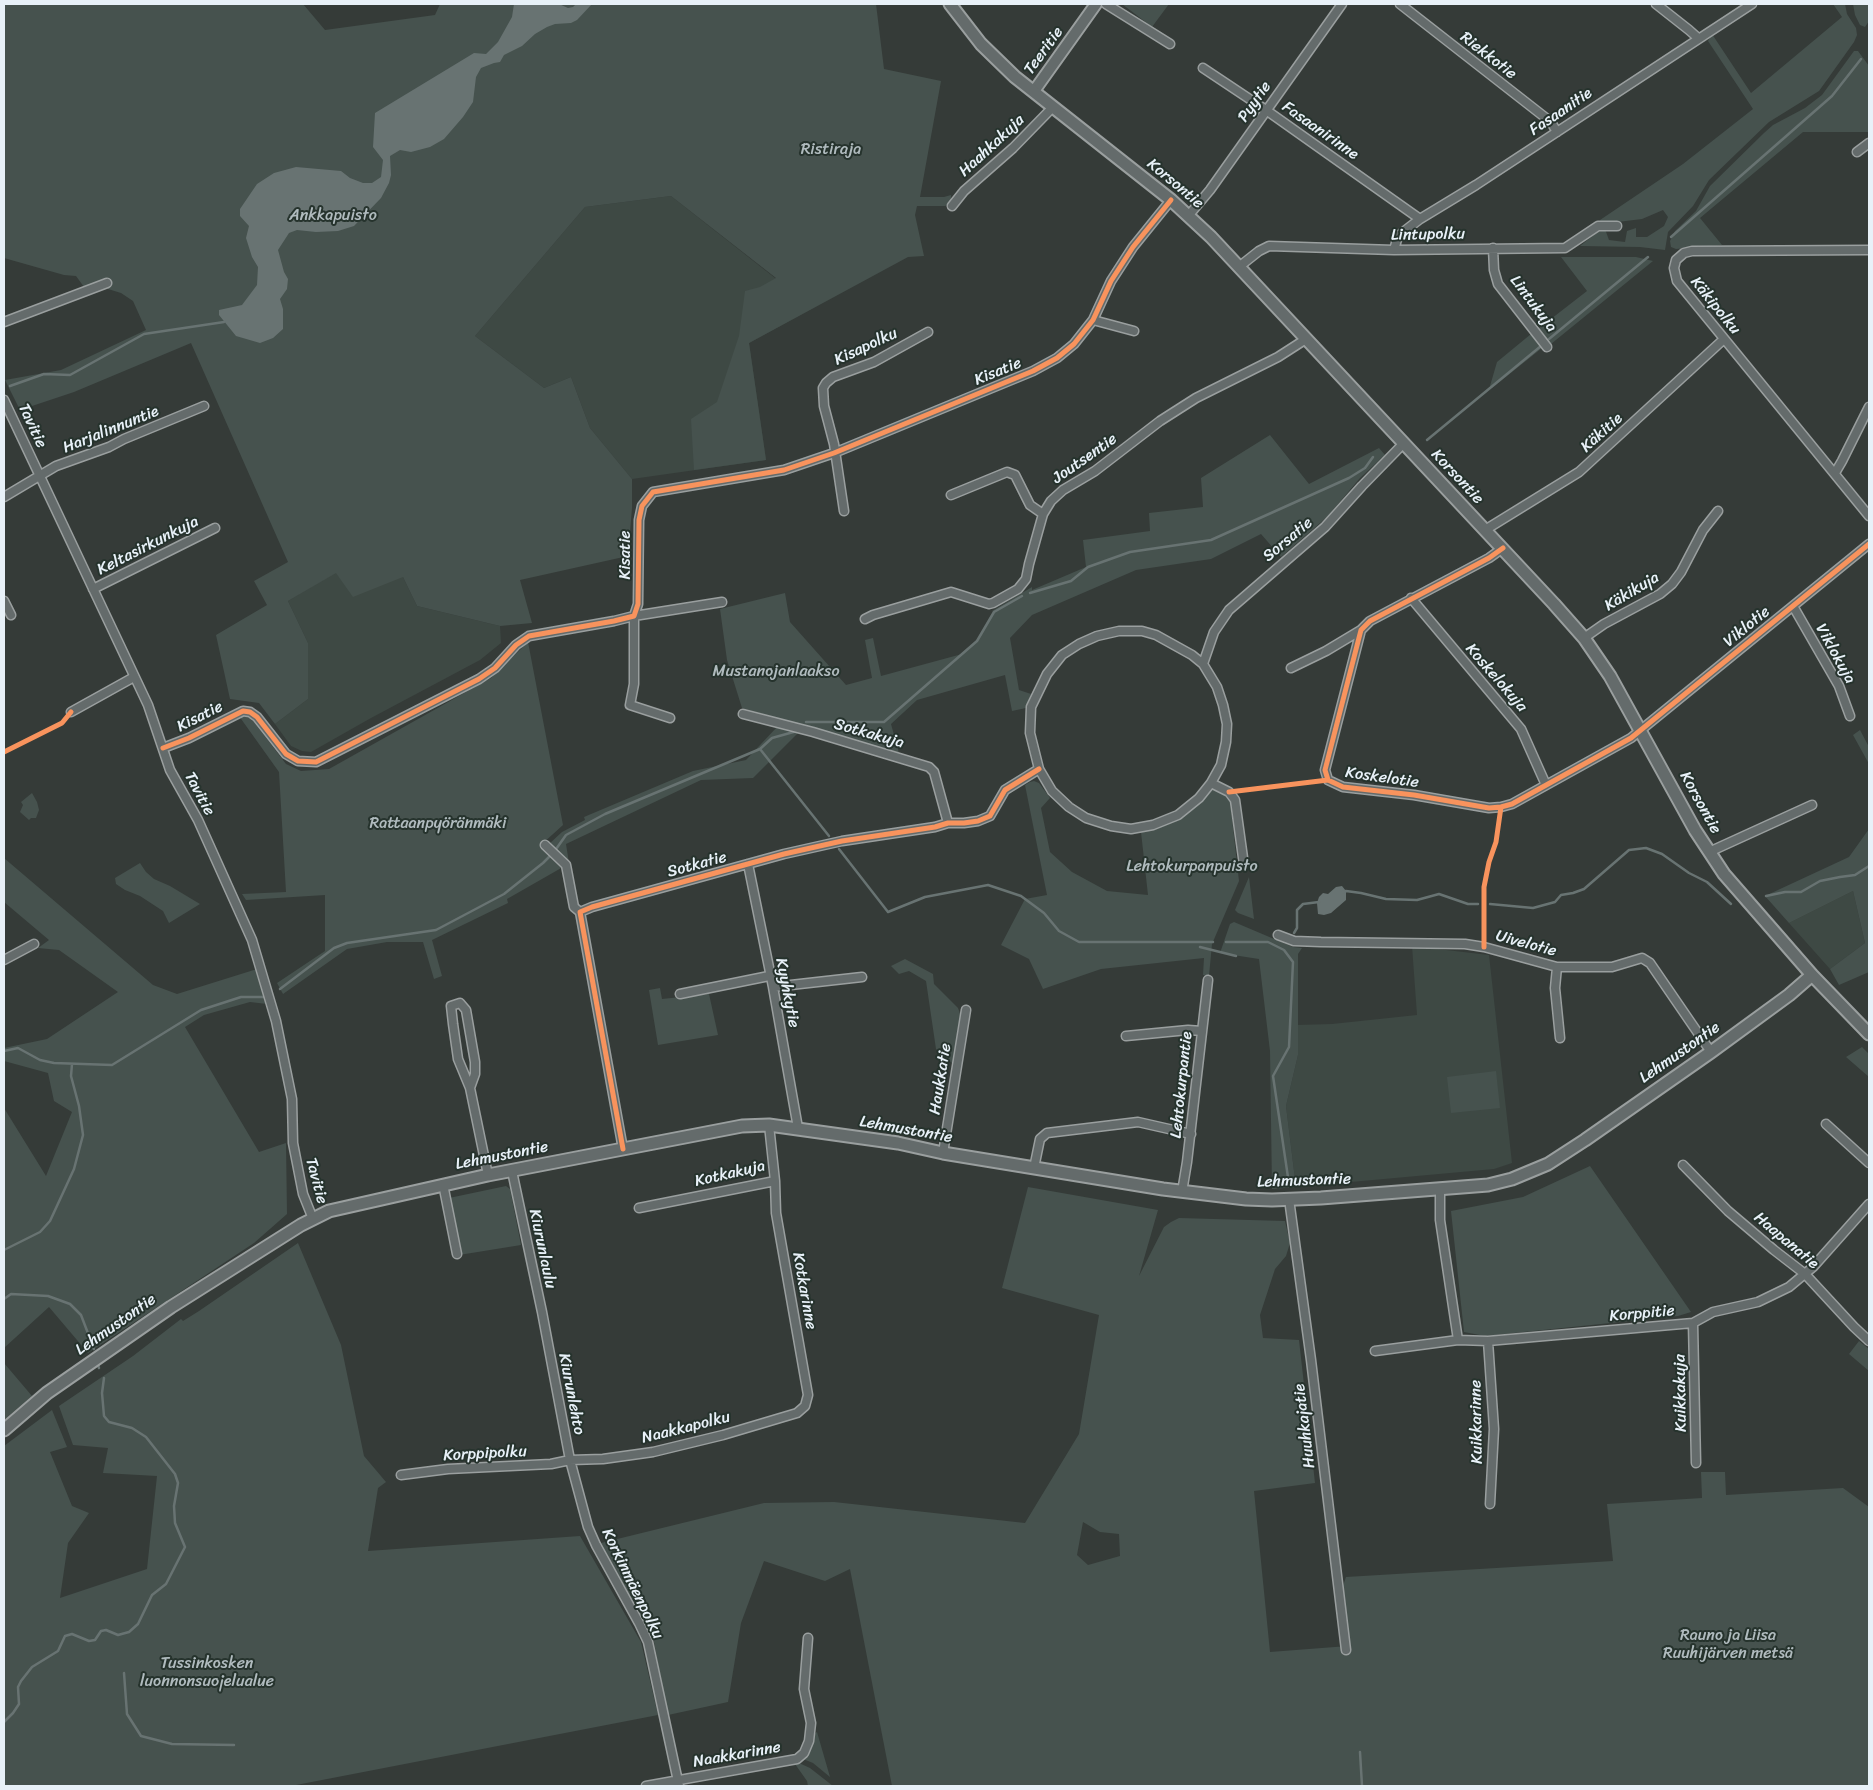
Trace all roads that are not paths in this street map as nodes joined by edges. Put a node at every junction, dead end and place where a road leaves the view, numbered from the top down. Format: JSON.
{"nodes":[{"id":1,"x":950,"y":4,"type":"edge"},
{"id":2,"x":1096,"y":4,"type":"edge"},
{"id":3,"x":1106,"y":4,"type":"edge"},
{"id":4,"x":1342,"y":4,"type":"edge"},
{"id":5,"x":1400,"y":4,"type":"edge"},
{"id":6,"x":1656,"y":4,"type":"edge"},
{"id":7,"x":1752,"y":4,"type":"edge"},
{"id":8,"x":1698,"y":38,"type":"junction"},
{"id":9,"x":1170,"y":44,"type":"dead end"},
{"id":10,"x":1203,"y":68,"type":"dead end"},
{"id":11,"x":1034,"y":91,"type":"junction"},
{"id":12,"x":1053,"y":107,"type":"junction"},
{"id":13,"x":1266,"y":110,"type":"junction"},
{"id":14,"x":1557,"y":132,"type":"junction"},
{"id":15,"x":1869,"y":143,"type":"edge"},
{"id":16,"x":1857,"y":152,"type":"dead end"},
{"id":17,"x":1171,"y":200,"type":"junction"},
{"id":18,"x":952,"y":206,"type":"dead end"},
{"id":19,"x":1189,"y":215,"type":"junction"},
{"id":20,"x":1420,"y":219,"type":"junction"},
{"id":21,"x":1617,"y":226,"type":"dead end"},
{"id":22,"x":1493,"y":248,"type":"junction"},
{"id":23,"x":1394,"y":250,"type":"junction"},
{"id":24,"x":1869,"y":250,"type":"edge"},
{"id":25,"x":1240,"y":266,"type":"junction"},
{"id":26,"x":107,"y":283,"type":"dead end"},
{"id":27,"x":1093,"y":320,"type":"junction"},
{"id":28,"x":4,"y":322,"type":"edge"},
{"id":29,"x":1134,"y":331,"type":"dead end"},
{"id":30,"x":928,"y":332,"type":"dead end"},
{"id":31,"x":1306,"y":339,"type":"junction"},
{"id":32,"x":1724,"y":340,"type":"junction"},
{"id":33,"x":1547,"y":347,"type":"dead end"},
{"id":34,"x":4,"y":400,"type":"edge"},
{"id":35,"x":204,"y":406,"type":"dead end"},
{"id":36,"x":1869,"y":407,"type":"edge"},
{"id":37,"x":1403,"y":444,"type":"junction"},
{"id":38,"x":834,"y":453,"type":"junction"},
{"id":39,"x":1834,"y":473,"type":"junction"},
{"id":40,"x":40,"y":476,"type":"junction"},
{"id":41,"x":951,"y":495,"type":"dead end"},
{"id":42,"x":4,"y":497,"type":"edge"},
{"id":43,"x":844,"y":511,"type":"dead end"},
{"id":44,"x":1718,"y":511,"type":"dead end"},
{"id":45,"x":1043,"y":514,"type":"junction"},
{"id":46,"x":1869,"y":516,"type":"edge"},
{"id":47,"x":215,"y":528,"type":"dead end"},
{"id":48,"x":1485,"y":530,"type":"junction"},
{"id":49,"x":1869,"y":544,"type":"edge"},
{"id":50,"x":1502,"y":548,"type":"junction"},
{"id":51,"x":93,"y":589,"type":"junction"},
{"id":52,"x":1411,"y":598,"type":"junction"},
{"id":53,"x":4,"y":602,"type":"edge"},
{"id":54,"x":722,"y":602,"type":"dead end"},
{"id":55,"x":1793,"y":606,"type":"junction"},
{"id":56,"x":11,"y":615,"type":"dead end"},
{"id":57,"x":634,"y":616,"type":"junction"},
{"id":58,"x":864,"y":619,"type":"dead end"},
{"id":59,"x":1361,"y":630,"type":"junction"},
{"id":60,"x":1584,"y":638,"type":"junction"},
{"id":61,"x":1203,"y":664,"type":"junction"},
{"id":62,"x":1290,"y":668,"type":"dead end"},
{"id":63,"x":134,"y":677,"type":"junction"},
{"id":64,"x":71,"y":712,"type":"dead end"},
{"id":65,"x":743,"y":714,"type":"dead end"},
{"id":66,"x":1850,"y":716,"type":"dead end"},
{"id":67,"x":670,"y":718,"type":"dead end"},
{"id":68,"x":1641,"y":730,"type":"junction"},
{"id":69,"x":163,"y":748,"type":"junction"},
{"id":70,"x":1039,"y":769,"type":"junction"},
{"id":71,"x":1212,"y":783,"type":"junction"},
{"id":72,"x":1546,"y":785,"type":"junction"},
{"id":73,"x":1812,"y":805,"type":"dead end"},
{"id":74,"x":948,"y":823,"type":"junction"},
{"id":75,"x":545,"y":845,"type":"dead end"},
{"id":76,"x":1709,"y":852,"type":"junction"},
{"id":77,"x":748,"y":864,"type":"junction"},
{"id":78,"x":1244,"y":865,"type":"dead end"},
{"id":79,"x":580,"y":912,"type":"junction"},
{"id":80,"x":1278,"y":935,"type":"dead end"},
{"id":81,"x":34,"y":944,"type":"dead end"},
{"id":82,"x":4,"y":960,"type":"edge"},
{"id":83,"x":1557,"y":967,"type":"junction"},
{"id":84,"x":1812,"y":975,"type":"junction"},
{"id":85,"x":769,"y":976,"type":"junction"},
{"id":86,"x":862,"y":977,"type":"dead end"},
{"id":87,"x":1208,"y":980,"type":"dead end"},
{"id":88,"x":772,"y":987,"type":"junction"},
{"id":89,"x":680,"y":994,"type":"dead end"},
{"id":90,"x":966,"y":1010,"type":"dead end"},
{"id":91,"x":1202,"y":1031,"type":"junction"},
{"id":92,"x":1869,"y":1034,"type":"edge"},
{"id":93,"x":1126,"y":1036,"type":"dead end"},
{"id":94,"x":1560,"y":1038,"type":"dead end"},
{"id":95,"x":1711,"y":1052,"type":"junction"},
{"id":96,"x":470,"y":1088,"type":"junction"},
{"id":97,"x":1826,"y":1124,"type":"dead end"},
{"id":98,"x":769,"y":1126,"type":"junction"},
{"id":99,"x":798,"y":1128,"type":"junction"},
{"id":100,"x":1191,"y":1134,"type":"junction"},
{"id":101,"x":624,"y":1149,"type":"junction"},
{"id":102,"x":944,"y":1153,"type":"junction"},
{"id":103,"x":1869,"y":1164,"type":"edge"},
{"id":104,"x":1683,"y":1165,"type":"dead end"},
{"id":105,"x":1034,"y":1168,"type":"junction"},
{"id":106,"x":512,"y":1171,"type":"junction"},
{"id":107,"x":488,"y":1175,"type":"junction"},
{"id":108,"x":774,"y":1181,"type":"junction"},
{"id":109,"x":443,"y":1184,"type":"junction"},
{"id":110,"x":1440,"y":1189,"type":"junction"},
{"id":111,"x":1182,"y":1192,"type":"junction"},
{"id":112,"x":1289,"y":1199,"type":"junction"},
{"id":113,"x":1869,"y":1204,"type":"edge"},
{"id":114,"x":639,"y":1208,"type":"dead end"},
{"id":115,"x":313,"y":1218,"type":"junction"},
{"id":116,"x":457,"y":1254,"type":"dead end"},
{"id":117,"x":1805,"y":1274,"type":"junction"},
{"id":118,"x":1693,"y":1323,"type":"junction"},
{"id":119,"x":546,"y":1332,"type":"joint"},
{"id":120,"x":1458,"y":1340,"type":"junction"},
{"id":121,"x":1488,"y":1340,"type":"junction"},
{"id":122,"x":1869,"y":1341,"type":"edge"},
{"id":123,"x":1375,"y":1351,"type":"dead end"},
{"id":124,"x":805,"y":1406,"type":"joint"},
{"id":125,"x":4,"y":1430,"type":"edge"},
{"id":126,"x":570,"y":1460,"type":"junction"},
{"id":127,"x":1696,"y":1463,"type":"dead end"},
{"id":128,"x":401,"y":1475,"type":"dead end"},
{"id":129,"x":1490,"y":1504,"type":"dead end"},
{"id":130,"x":808,"y":1638,"type":"dead end"},
{"id":131,"x":1346,"y":1650,"type":"dead end"},
{"id":132,"x":678,"y":1783,"type":"edge"},
{"id":133,"x":646,"y":1786,"type":"edge"}],
"edges":[{"from":1,"to":11,"type":"main road","name":"Korsontie"},
{"from":2,"to":11,"type":"street","name":"Teeritie"},
{"from":3,"to":9,"type":"street"},
{"from":4,"to":13,"type":"street","name":"Pyytie"},
{"from":5,"to":14,"type":"street","name":"Riekkotie"},
{"from":6,"to":8,"type":"street"},
{"from":7,"to":8,"type":"street","name":"Fasaanitie"},
{"from":8,"to":14,"type":"street","name":"Fasaanitie"},
{"from":10,"to":13,"type":"street","name":"Fasaanirinne"},
{"from":11,"to":12,"type":"main road","name":"Korsontie"},
{"from":12,"to":17,"type":"main road","name":"Korsontie"},
{"from":12,"to":18,"type":"street","name":"Haahkakuja"},
{"from":13,"to":19,"type":"street","name":"Pyytie"},
{"from":13,"to":20,"type":"street","name":"Fasaanirinne"},
{"from":14,"to":20,"type":"street","name":"Fasaanitie"},
{"from":15,"to":16,"type":"street"},
{"from":17,"to":19,"type":"main road","name":"Korsontie"},
{"from":17,"to":27,"type":"street","name":"Kisatie"},
{"from":19,"to":25,"type":"main road","name":"Korsontie"},
{"from":20,"to":23,"type":"street","name":"Fasaanitie"},
{"from":21,"to":22,"type":"street","name":"Lintupolku"},
{"from":22,"to":23,"type":"street","name":"Lintupolku"},
{"from":22,"to":33,"type":"street","name":"Lintukuja"},
{"from":23,"to":25,"type":"street","name":"Lintupolku"},
{"from":24,"to":32,"type":"street","name":"Käkipolku"},
{"from":25,"to":31,"type":"main road","name":"Korsontie"},
{"from":26,"to":28,"type":"street"},
{"from":27,"to":29,"type":"street"},
{"from":27,"to":38,"type":"street","name":"Kisatie"},
{"from":30,"to":38,"type":"street","name":"Kisapolku"},
{"from":31,"to":37,"type":"main road","name":"Korsontie"},
{"from":31,"to":45,"type":"street","name":"Joutsentie"},
{"from":32,"to":39,"type":"street","name":"Käkipolku"},
{"from":32,"to":48,"type":"street","name":"Käkitie"},
{"from":34,"to":40,"type":"street","name":"Tavitie"},
{"from":35,"to":40,"type":"street","name":"Harjalinnuntie"},
{"from":36,"to":39,"type":"street"},
{"from":37,"to":48,"type":"main road","name":"Korsontie"},
{"from":37,"to":61,"type":"street","name":"Sorsatie"},
{"from":38,"to":43,"type":"street"},
{"from":38,"to":57,"type":"street","name":"Kisatie"},
{"from":39,"to":46,"type":"street","name":"Käkipolku"},
{"from":40,"to":42,"type":"street","name":"Harjalinnuntie"},
{"from":40,"to":51,"type":"street","name":"Tavitie"},
{"from":41,"to":45,"type":"street"},
{"from":44,"to":60,"type":"street","name":"Käkikuja"},
{"from":45,"to":58,"type":"street","name":"Joutsentie"},
{"from":47,"to":51,"type":"street","name":"Keltasirkunkuja"},
{"from":48,"to":50,"type":"main road","name":"Korsontie"},
{"from":49,"to":55,"type":"street","name":"Viklotie"},
{"from":50,"to":52,"type":"street"},
{"from":50,"to":60,"type":"main road","name":"Korsontie"},
{"from":51,"to":63,"type":"street","name":"Tavitie"},
{"from":52,"to":59,"type":"street"},
{"from":52,"to":72,"type":"street","name":"Koskelokuja"},
{"from":53,"to":56,"type":"street"},
{"from":54,"to":57,"type":"street"},
{"from":55,"to":66,"type":"street","name":"Viklokuja"},
{"from":55,"to":68,"type":"street","name":"Viklotie"},
{"from":57,"to":67,"type":"street"},
{"from":57,"to":69,"type":"street","name":"Kisatie"},
{"from":59,"to":62,"type":"street"},
{"from":59,"to":72,"type":"street","name":"Koskelotie"},
{"from":60,"to":68,"type":"main road","name":"Korsontie"},
{"from":61,"to":70,"type":"street"},
{"from":61,"to":71,"type":"street"},
{"from":63,"to":64,"type":"street"},
{"from":63,"to":69,"type":"street","name":"Tavitie"},
{"from":65,"to":74,"type":"street","name":"Sotkakuja"},
{"from":68,"to":72,"type":"street","name":"Koskelotie"},
{"from":68,"to":76,"type":"main road","name":"Korsontie"},
{"from":69,"to":115,"type":"street","name":"Tavitie"},
{"from":70,"to":71,"type":"street"},
{"from":70,"to":74,"type":"street","name":"Sotkatie"},
{"from":71,"to":78,"type":"street"},
{"from":73,"to":76,"type":"street"},
{"from":74,"to":77,"type":"street","name":"Sotkatie"},
{"from":75,"to":79,"type":"street"},
{"from":76,"to":84,"type":"main road","name":"Korsontie"},
{"from":77,"to":79,"type":"street","name":"Sotkatie"},
{"from":77,"to":85,"type":"street","name":"Kyyhkytie"},
{"from":79,"to":101,"type":"street"},
{"from":80,"to":83,"type":"street","name":"Uivelotie"},
{"from":81,"to":82,"type":"street"},
{"from":83,"to":94,"type":"street"},
{"from":83,"to":95,"type":"street","name":"Uivelotie"},
{"from":84,"to":92,"type":"main road","name":"Korsontie"},
{"from":84,"to":95,"type":"main road","name":"Lehmustontie"},
{"from":85,"to":88,"type":"street","name":"Kyyhkytie"},
{"from":85,"to":89,"type":"street"},
{"from":86,"to":88,"type":"street"},
{"from":87,"to":91,"type":"street","name":"Lehtokurpantie"},
{"from":88,"to":99,"type":"street","name":"Kyyhkytie"},
{"from":90,"to":102,"type":"street","name":"Haukkatie"},
{"from":91,"to":93,"type":"street"},
{"from":91,"to":100,"type":"street","name":"Lehtokurpantie"},
{"from":95,"to":110,"type":"main road","name":"Lehmustontie"},
{"from":96,"to":96,"type":"street"},
{"from":96,"to":107,"type":"street"},
{"from":97,"to":103,"type":"street"},
{"from":98,"to":99,"type":"main road","name":"Lehmustontie"},
{"from":98,"to":101,"type":"main road","name":"Lehmustontie"},
{"from":98,"to":108,"type":"street","name":"Kotkakuja"},
{"from":99,"to":102,"type":"main road","name":"Lehmustontie"},
{"from":100,"to":105,"type":"street"},
{"from":100,"to":111,"type":"street","name":"Lehtokurpantie"},
{"from":101,"to":106,"type":"main road","name":"Lehmustontie"},
{"from":102,"to":105,"type":"main road","name":"Lehmustontie"},
{"from":104,"to":117,"type":"street","name":"Haapanatie"},
{"from":105,"to":111,"type":"main road","name":"Lehmustontie"},
{"from":106,"to":107,"type":"main road","name":"Lehmustontie"},
{"from":106,"to":119,"type":"street","name":"Kiurunlaulu"},
{"from":107,"to":109,"type":"main road","name":"Lehmustontie"},
{"from":108,"to":114,"type":"street","name":"Kotkakuja"},
{"from":108,"to":124,"type":"street","name":"Kotkarinne"},
{"from":109,"to":115,"type":"main road","name":"Lehmustontie"},
{"from":109,"to":116,"type":"street"},
{"from":110,"to":112,"type":"main road","name":"Lehmustontie"},
{"from":110,"to":120,"type":"street"},
{"from":111,"to":112,"type":"main road","name":"Lehmustontie"},
{"from":112,"to":131,"type":"street","name":"Huuhkajatie"},
{"from":113,"to":117,"type":"street","name":"Korppitie"},
{"from":115,"to":125,"type":"main road","name":"Lehmustontie"},
{"from":117,"to":118,"type":"street","name":"Korppitie"},
{"from":117,"to":122,"type":"street","name":"Haapanatie"},
{"from":118,"to":121,"type":"street","name":"Korppitie"},
{"from":118,"to":127,"type":"street","name":"Kuikkakuja"},
{"from":119,"to":126,"type":"street","name":"Kiurunlehto"},
{"from":120,"to":121,"type":"street","name":"Korppitie"},
{"from":120,"to":123,"type":"street","name":"Korppitie"},
{"from":121,"to":129,"type":"street","name":"Kuikkarinne"},
{"from":124,"to":126,"type":"street","name":"Naakkapolku"},
{"from":126,"to":128,"type":"street","name":"Korppipolku"},
{"from":126,"to":132,"type":"street","name":"Korkinmäenpolku"},
{"from":130,"to":132,"type":"street","name":"Naakkarinne"},
{"from":132,"to":133,"type":"street"}]}
